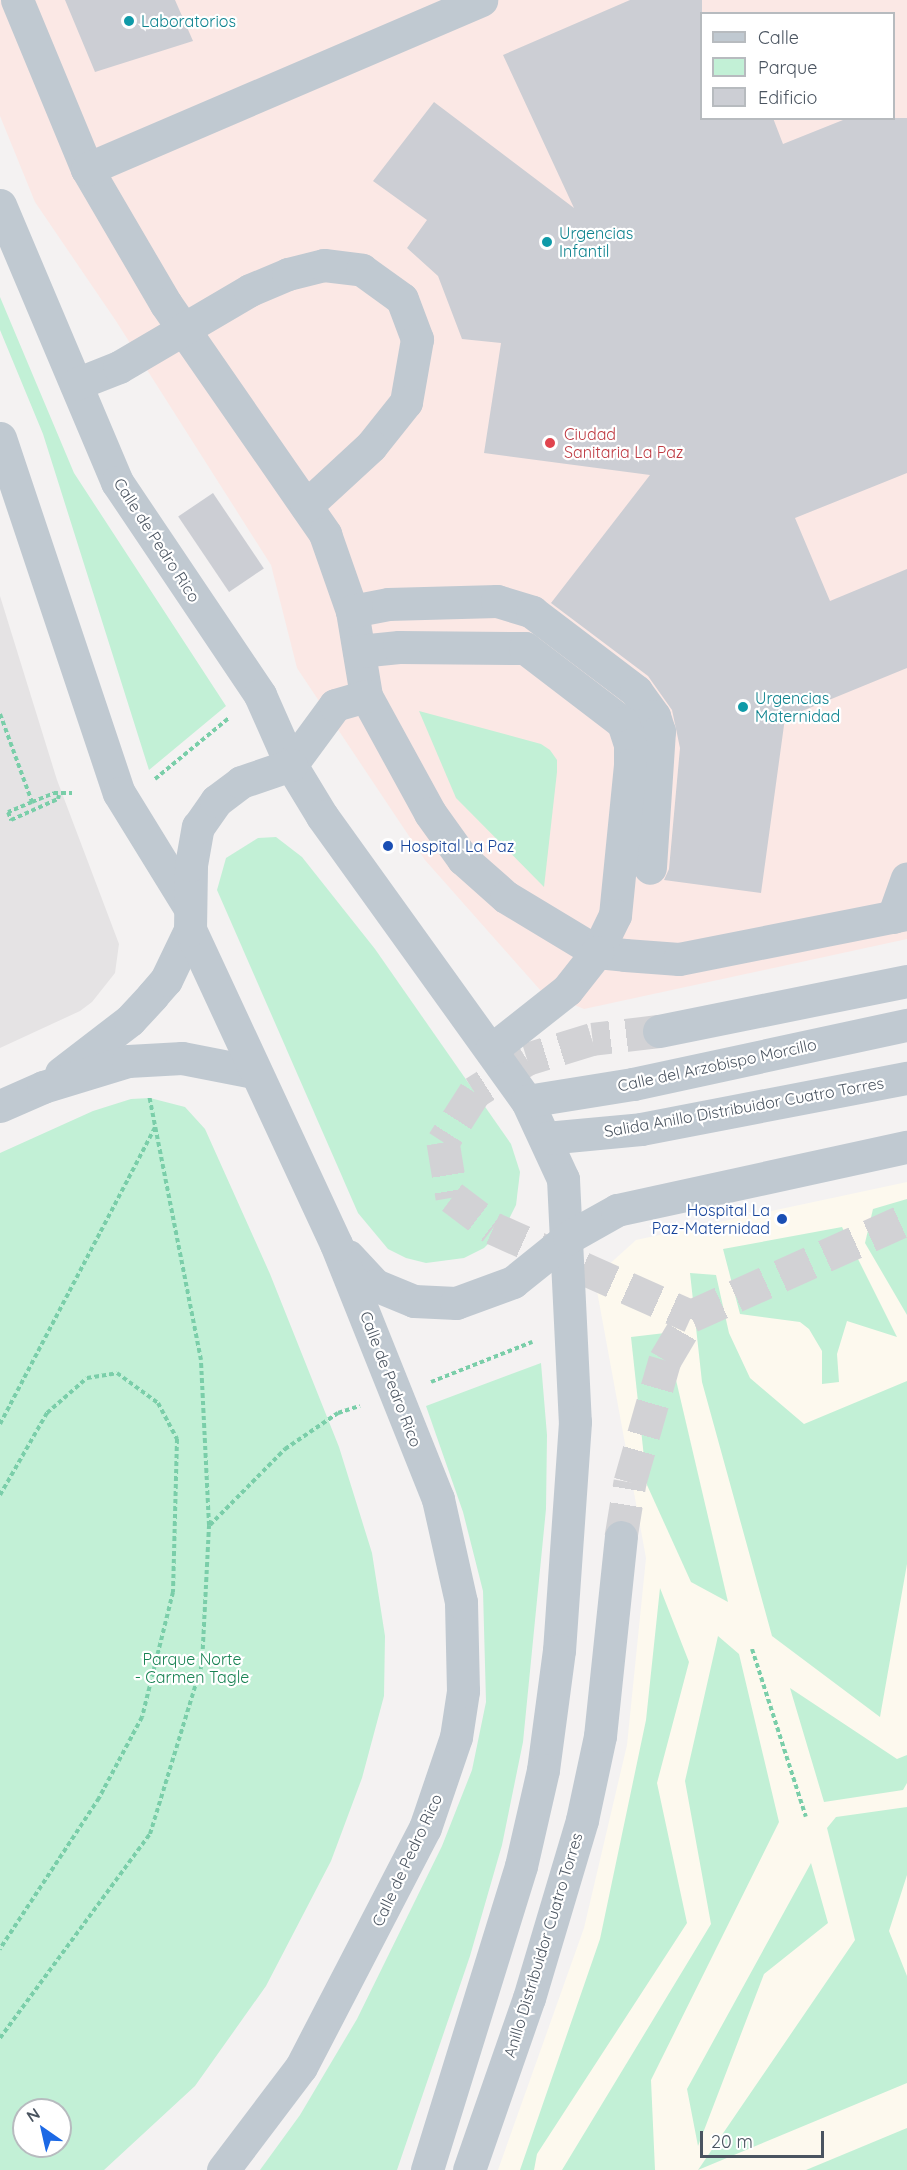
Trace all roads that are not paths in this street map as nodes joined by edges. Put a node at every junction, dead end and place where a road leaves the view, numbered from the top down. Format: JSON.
{"nodes":[{"id":1,"x":17,"y":0,"type":"edge"},
{"id":2,"x":481,"y":0,"type":"edge"},
{"id":3,"x":87,"y":169,"type":"junction"},
{"id":4,"x":0,"y":205,"type":"edge"},
{"id":5,"x":185,"y":330,"type":"junction"},
{"id":6,"x":76,"y":384,"type":"junction"},
{"id":7,"x":0,"y":438,"type":"edge"},
{"id":8,"x":306,"y":506,"type":"junction"},
{"id":9,"x":352,"y":611,"type":"junction"},
{"id":10,"x":359,"y":651,"type":"junction"},
{"id":11,"x":366,"y":696,"type":"junction"},
{"id":12,"x":291,"y":765,"type":"junction"},
{"id":13,"x":650,"y":868,"type":"dead end"},
{"id":14,"x":907,"y":878,"type":"edge"},
{"id":15,"x":900,"y":915,"type":"edge"},
{"id":16,"x":189,"y":917,"type":"junction"},
{"id":17,"x":597,"y":952,"type":"junction"},
{"id":18,"x":907,"y":981,"type":"edge"},
{"id":19,"x":907,"y":1025,"type":"edge"},
{"id":20,"x":659,"y":1030,"type":"tunnel mouth"},
{"id":21,"x":491,"y":1050,"type":"junction"},
{"id":22,"x":254,"y":1072,"type":"junction"},
{"id":23,"x":907,"y":1078,"type":"edge"},
{"id":24,"x":43,"y":1087,"type":"junction"},
{"id":25,"x":527,"y":1101,"type":"junction"},
{"id":26,"x":0,"y":1106,"type":"edge"},
{"id":27,"x":546,"y":1138,"type":"junction"},
{"id":28,"x":907,"y":1147,"type":"edge"},
{"id":29,"x":569,"y":1237,"type":"junction"},
{"id":30,"x":336,"y":1244,"type":"junction"},
{"id":31,"x":621,"y":1538,"type":"tunnel mouth"},
{"id":32,"x":223,"y":2170,"type":"edge"},
{"id":33,"x":427,"y":2170,"type":"edge"},
{"id":34,"x":469,"y":2170,"type":"edge"}],
"edges":[{"from":1,"to":3,"type":"street"},
{"from":2,"to":3,"type":"street"},
{"from":3,"to":5,"type":"street"},
{"from":4,"to":6,"type":"street","name":"Calle de Pedro Rico"},
{"from":5,"to":6,"type":"street"},
{"from":5,"to":8,"type":"street"},
{"from":5,"to":8,"type":"street"},
{"from":6,"to":12,"type":"street","name":"Calle de Pedro Rico"},
{"from":7,"to":16,"type":"street","name":"Calle de Pedro Rico"},
{"from":8,"to":9,"type":"street"},
{"from":9,"to":10,"type":"street"},
{"from":9,"to":13,"type":"street"},
{"from":10,"to":11,"type":"street"},
{"from":10,"to":17,"type":"street"},
{"from":11,"to":12,"type":"street"},
{"from":11,"to":17,"type":"street"},
{"from":12,"to":16,"type":"street"},
{"from":12,"to":21,"type":"street","name":"Calle de Pedro Rico"},
{"from":14,"to":15,"type":"street"},
{"from":15,"to":17,"type":"street"},
{"from":16,"to":22,"type":"street","name":"Calle de Pedro Rico"},
{"from":16,"to":24,"type":"street"},
{"from":17,"to":21,"type":"street"},
{"from":18,"to":20,"type":"street"},
{"from":19,"to":25,"type":"street","name":"Calle del Arzobispo Morcillo"},
{"from":21,"to":25,"type":"street","name":"Calle de Pedro Rico"},
{"from":22,"to":24,"type":"street"},
{"from":22,"to":30,"type":"street","name":"Calle de Pedro Rico"},
{"from":23,"to":27,"type":"street","name":"Salida Anillo Distribuidor Cuatro Torres"},
{"from":24,"to":26,"type":"street"},
{"from":25,"to":27,"type":"street","name":"Calle de Pedro Rico"},
{"from":27,"to":29,"type":"street","name":"Calle de Pedro Rico"},
{"from":28,"to":29,"type":"street"},
{"from":29,"to":30,"type":"street","name":"Calle de Pedro Rico"},
{"from":29,"to":33,"type":"street","name":"Calle de Pedro Rico"},
{"from":30,"to":32,"type":"street","name":"Calle de Pedro Rico"},
{"from":31,"to":34,"type":"street","name":"Anillo Distribuidor Cuatro Torres"}]}
